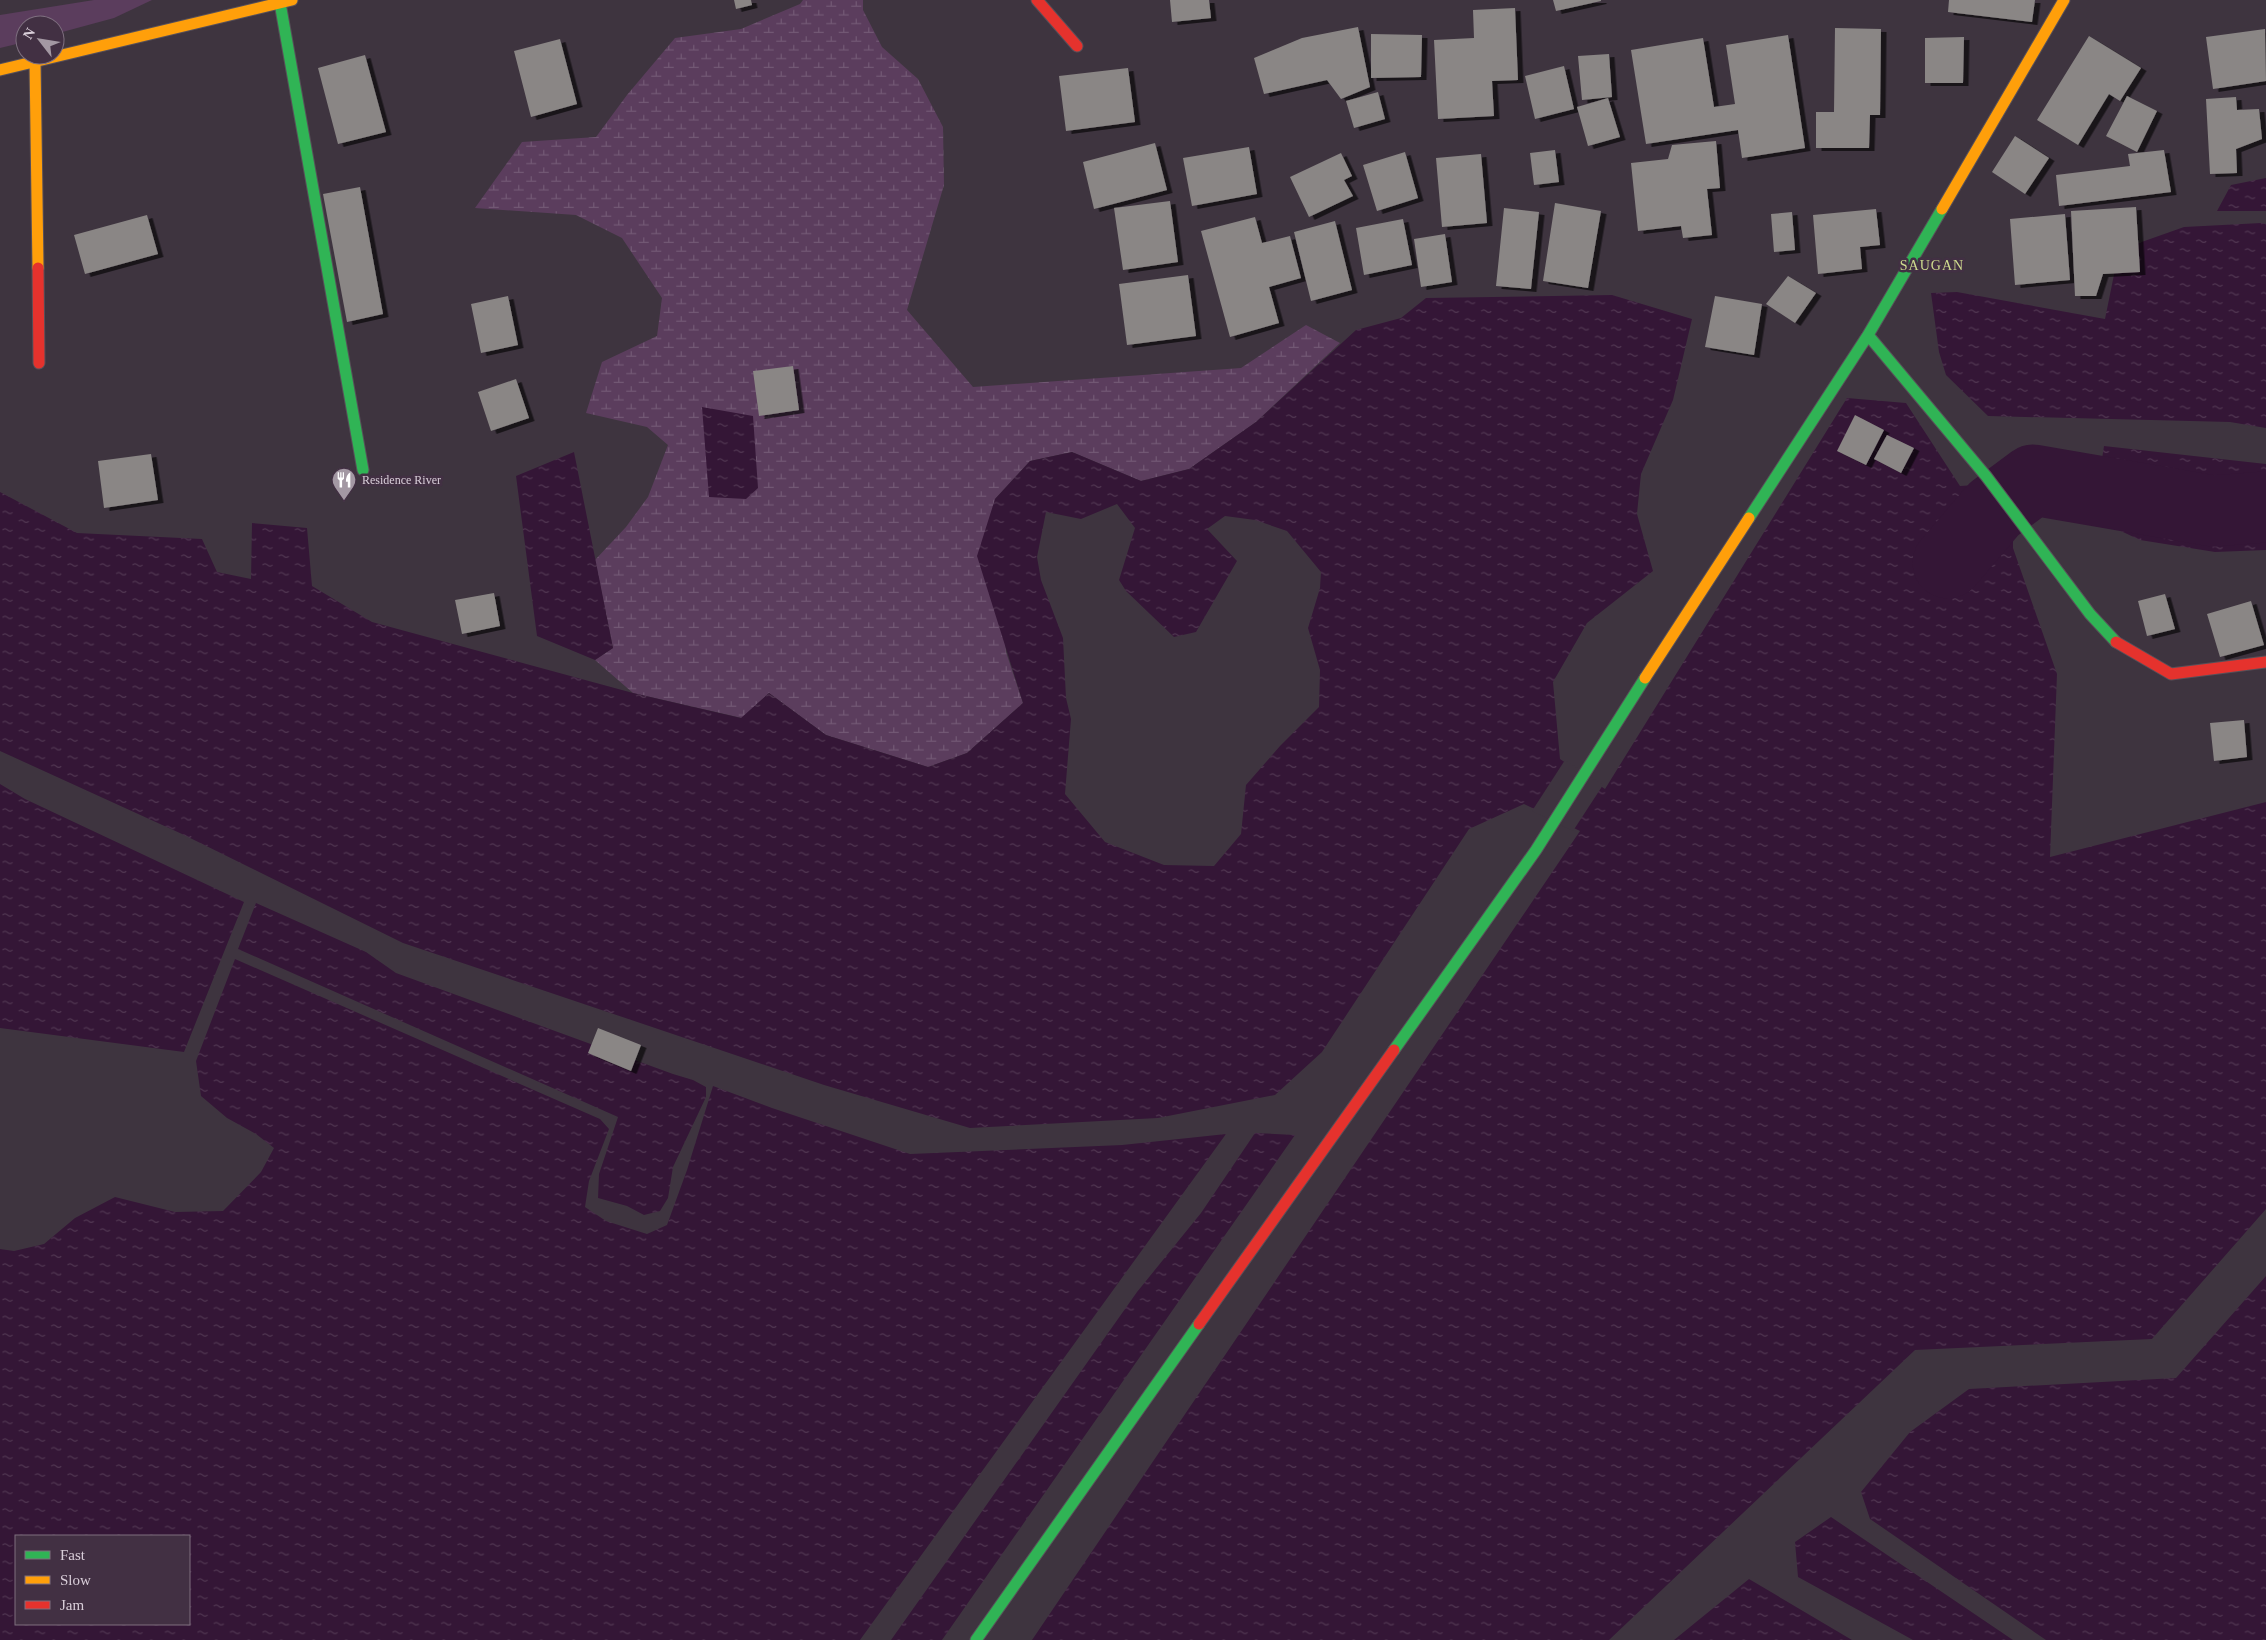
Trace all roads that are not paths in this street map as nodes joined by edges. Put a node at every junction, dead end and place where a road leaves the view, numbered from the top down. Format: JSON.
{"nodes":[{"id":1,"x":292,"y":0,"type":"edge"},
{"id":2,"x":1037,"y":0,"type":"edge"},
{"id":3,"x":2064,"y":0,"type":"edge"},
{"id":4,"x":280,"y":3,"type":"junction"},
{"id":5,"x":1077,"y":46,"type":"dead end"},
{"id":6,"x":65,"y":54,"type":"edge"},
{"id":7,"x":19,"y":65,"type":"edge"},
{"id":8,"x":34,"y":65,"type":"edge"},
{"id":9,"x":0,"y":70,"type":"edge"},
{"id":10,"x":1868,"y":335,"type":"junction"},
{"id":11,"x":39,"y":363,"type":"dead end"},
{"id":12,"x":363,"y":470,"type":"dead end"},
{"id":13,"x":2266,"y":662,"type":"edge"},
{"id":14,"x":976,"y":1640,"type":"edge"}],
"edges":[{"from":1,"to":4,"type":"street"},
{"from":2,"to":5,"type":"street"},
{"from":3,"to":10,"type":"street"},
{"from":4,"to":6,"type":"street"},
{"from":4,"to":12,"type":"street"},
{"from":7,"to":9,"type":"street"},
{"from":8,"to":11,"type":"street"},
{"from":10,"to":13,"type":"street"},
{"from":10,"to":14,"type":"street"}]}
